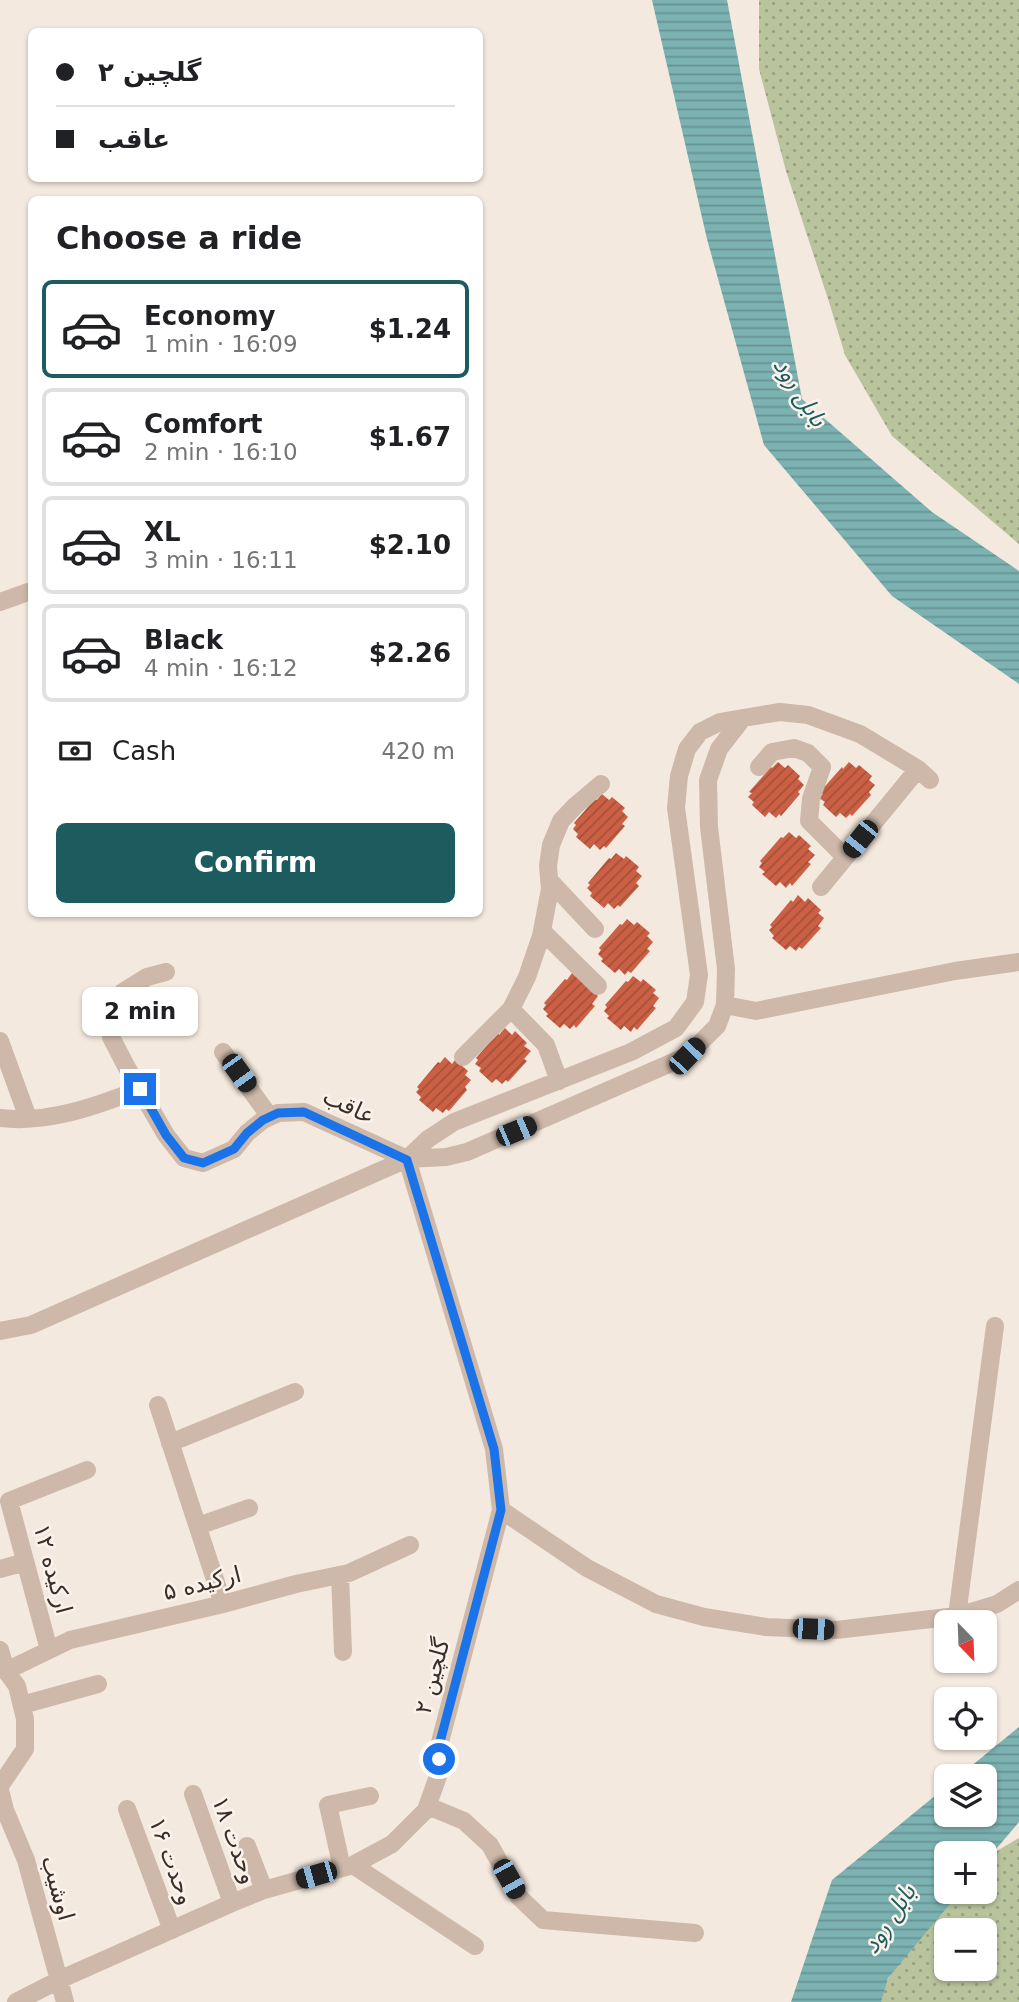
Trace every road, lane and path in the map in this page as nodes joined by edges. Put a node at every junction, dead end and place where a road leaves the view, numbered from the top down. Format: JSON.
{"nodes":[{"id":1,"x":28,"y":592,"type":"dead end"},
{"id":2,"x":0,"y":602,"type":"edge"},
{"id":3,"x":743,"y":718,"type":"junction"},
{"id":4,"x":759,"y":767,"type":"dead end"},
{"id":5,"x":601,"y":784,"type":"dead end"},
{"id":6,"x":845,"y":857,"type":"junction"},
{"id":7,"x":549,"y":880,"type":"junction"},
{"id":8,"x":821,"y":887,"type":"dead end"},
{"id":9,"x":595,"y":929,"type":"dead end"},
{"id":10,"x":542,"y":931,"type":"junction"},
{"id":11,"x":1019,"y":961,"type":"edge"},
{"id":12,"x":166,"y":972,"type":"dead end"},
{"id":13,"x":598,"y":986,"type":"dead end"},
{"id":14,"x":725,"y":1005,"type":"junction"},
{"id":15,"x":511,"y":1009,"type":"junction"},
{"id":16,"x":0,"y":1041,"type":"edge"},
{"id":17,"x":223,"y":1052,"type":"dead end"},
{"id":18,"x":631,"y":1052,"type":"junction"},
{"id":19,"x":463,"y":1057,"type":"dead end"},
{"id":20,"x":638,"y":1078,"type":"junction"},
{"id":21,"x":559,"y":1080,"type":"junction"},
{"id":22,"x":140,"y":1089,"type":"junction"},
{"id":23,"x":270,"y":1117,"type":"junction"},
{"id":24,"x":0,"y":1118,"type":"edge"},
{"id":25,"x":28,"y":1118,"type":"junction"},
{"id":26,"x":407,"y":1160,"type":"junction"},
{"id":27,"x":995,"y":1326,"type":"dead end"},
{"id":28,"x":0,"y":1331,"type":"edge"},
{"id":29,"x":295,"y":1392,"type":"dead end"},
{"id":30,"x":158,"y":1405,"type":"dead end"},
{"id":31,"x":170,"y":1443,"type":"junction"},
{"id":32,"x":87,"y":1470,"type":"dead end"},
{"id":33,"x":249,"y":1508,"type":"dead end"},
{"id":34,"x":501,"y":1510,"type":"junction"},
{"id":35,"x":198,"y":1527,"type":"junction"},
{"id":36,"x":410,"y":1545,"type":"dead end"},
{"id":37,"x":25,"y":1562,"type":"junction"},
{"id":38,"x":0,"y":1569,"type":"edge"},
{"id":39,"x":340,"y":1575,"type":"junction"},
{"id":40,"x":1019,"y":1591,"type":"edge"},
{"id":41,"x":223,"y":1604,"type":"junction"},
{"id":42,"x":958,"y":1610,"type":"edge"},
{"id":43,"x":977,"y":1610,"type":"edge"},
{"id":44,"x":934,"y":1619,"type":"edge"},
{"id":45,"x":0,"y":1650,"type":"edge"},
{"id":46,"x":49,"y":1650,"type":"junction"},
{"id":47,"x":343,"y":1652,"type":"dead end"},
{"id":48,"x":3,"y":1670,"type":"edge"},
{"id":49,"x":98,"y":1685,"type":"dead end"},
{"id":50,"x":22,"y":1705,"type":"junction"},
{"id":51,"x":0,"y":1788,"type":"edge"},
{"id":52,"x":193,"y":1794,"type":"dead end"},
{"id":53,"x":370,"y":1796,"type":"dead end"},
{"id":54,"x":428,"y":1806,"type":"junction"},
{"id":55,"x":127,"y":1809,"type":"dead end"},
{"id":56,"x":6,"y":1829,"type":"edge"},
{"id":57,"x":247,"y":1846,"type":"dead end"},
{"id":58,"x":347,"y":1867,"type":"junction"},
{"id":59,"x":264,"y":1890,"type":"junction"},
{"id":60,"x":232,"y":1903,"type":"junction"},
{"id":61,"x":172,"y":1930,"type":"junction"},
{"id":62,"x":695,"y":1933,"type":"dead end"},
{"id":63,"x":475,"y":1946,"type":"dead end"},
{"id":64,"x":59,"y":1980,"type":"junction"},
{"id":65,"x":16,"y":2002,"type":"edge"},
{"id":66,"x":65,"y":2002,"type":"edge"}],
"edges":[{"from":1,"to":2,"type":"street"},
{"from":3,"to":6,"type":"street"},
{"from":3,"to":14,"type":"street"},
{"from":3,"to":18,"type":"street"},
{"from":4,"to":6,"type":"street"},
{"from":5,"to":7,"type":"street"},
{"from":6,"to":8,"type":"street"},
{"from":7,"to":9,"type":"street"},
{"from":7,"to":10,"type":"street"},
{"from":10,"to":13,"type":"street"},
{"from":10,"to":15,"type":"street"},
{"from":11,"to":14,"type":"street"},
{"from":12,"to":22,"type":"street","name":"عاقب"},
{"from":14,"to":20,"type":"street"},
{"from":15,"to":19,"type":"street"},
{"from":15,"to":21,"type":"street"},
{"from":16,"to":25,"type":"street"},
{"from":17,"to":23,"type":"street"},
{"from":18,"to":20,"type":"street"},
{"from":18,"to":21,"type":"street"},
{"from":20,"to":26,"type":"street"},
{"from":21,"to":26,"type":"street"},
{"from":22,"to":23,"type":"street","name":"عاقب"},
{"from":22,"to":25,"type":"street"},
{"from":23,"to":26,"type":"street","name":"عاقب"},
{"from":24,"to":25,"type":"street"},
{"from":26,"to":28,"type":"street"},
{"from":26,"to":34,"type":"street","name":"گلچین ۲"},
{"from":27,"to":42,"type":"street"},
{"from":29,"to":31,"type":"street"},
{"from":30,"to":31,"type":"street"},
{"from":31,"to":35,"type":"street"},
{"from":32,"to":37,"type":"street","name":"ارکیده ۱۲"},
{"from":33,"to":35,"type":"street"},
{"from":34,"to":44,"type":"street"},
{"from":34,"to":54,"type":"street","name":"گلچین ۲"},
{"from":35,"to":41,"type":"street"},
{"from":36,"to":39,"type":"street","name":"ارکیده ۵"},
{"from":37,"to":38,"type":"street"},
{"from":37,"to":46,"type":"street","name":"ارکیده ۱۲"},
{"from":39,"to":41,"type":"street","name":"ارکیده ۵"},
{"from":39,"to":47,"type":"street"},
{"from":40,"to":43,"type":"street"},
{"from":41,"to":46,"type":"street","name":"ارکیده ۵"},
{"from":45,"to":48,"type":"street","name":"اوشیب"},
{"from":46,"to":48,"type":"street","name":"ارکیده ۵"},
{"from":48,"to":50,"type":"street","name":"اوشیب"},
{"from":49,"to":50,"type":"street"},
{"from":50,"to":51,"type":"street","name":"اوشیب"},
{"from":51,"to":56,"type":"street","name":"اوشیب"},
{"from":52,"to":60,"type":"street","name":"وحدت ۱۸"},
{"from":53,"to":58,"type":"street"},
{"from":54,"to":58,"type":"street","name":"گلچین ۲"},
{"from":54,"to":62,"type":"street"},
{"from":55,"to":61,"type":"street","name":"وحدت ۱۶"},
{"from":56,"to":64,"type":"street","name":"اوشیب"},
{"from":57,"to":59,"type":"street"},
{"from":58,"to":59,"type":"street","name":"گلچین ۲"},
{"from":58,"to":63,"type":"street"},
{"from":59,"to":60,"type":"street","name":"گلچین ۲"},
{"from":60,"to":61,"type":"street","name":"گلچین ۲"},
{"from":61,"to":64,"type":"street","name":"گلچین ۲"},
{"from":64,"to":65,"type":"street","name":"گلچین ۲"},
{"from":64,"to":66,"type":"street","name":"اوشیب"}]}
